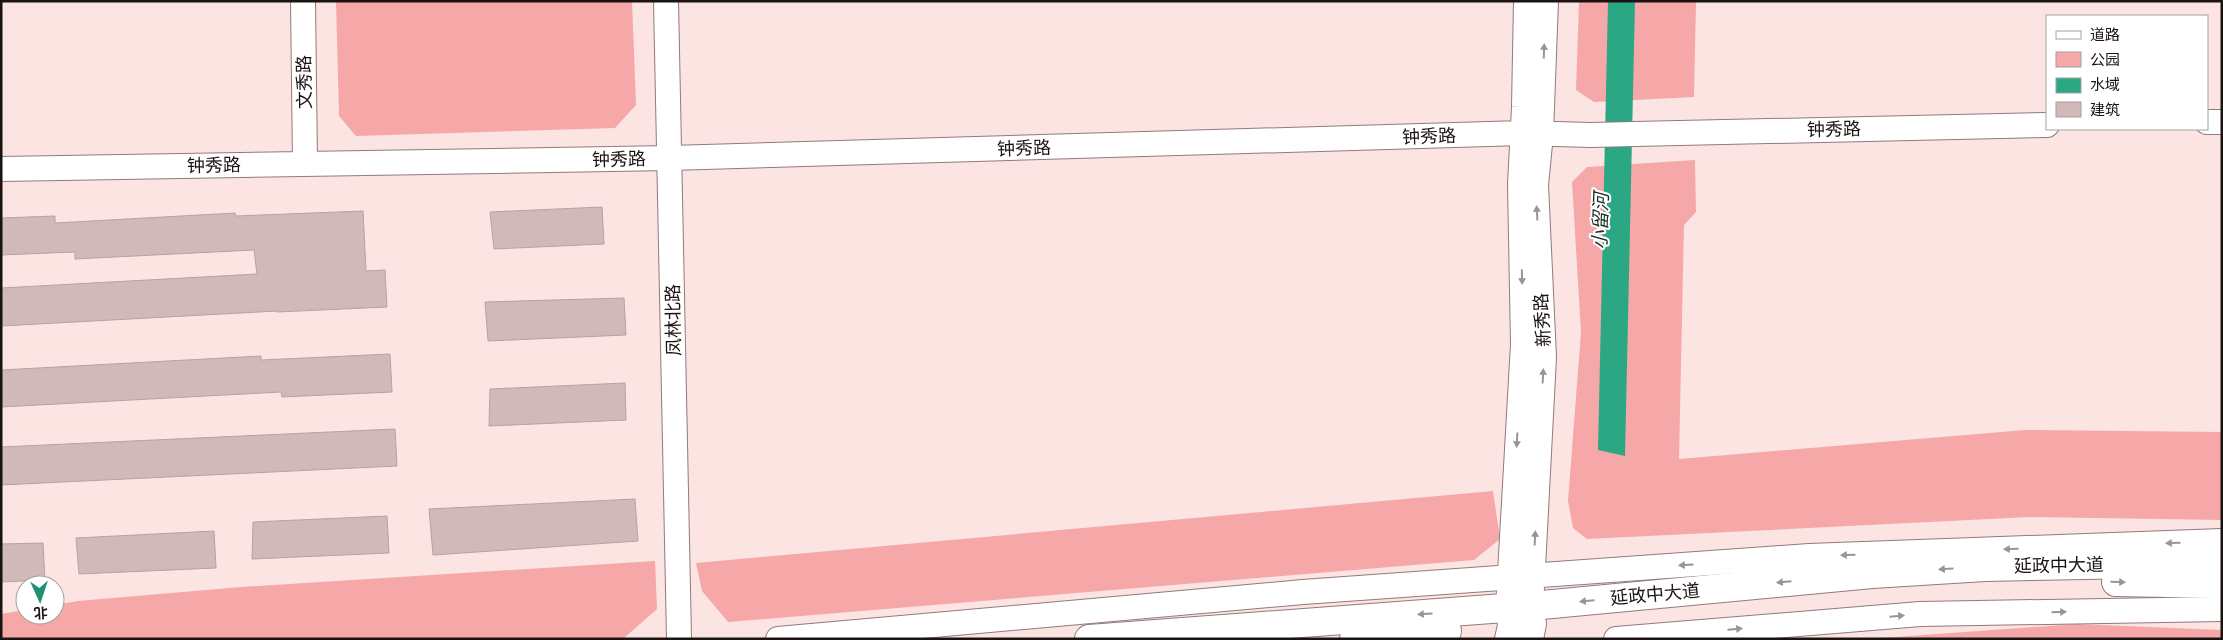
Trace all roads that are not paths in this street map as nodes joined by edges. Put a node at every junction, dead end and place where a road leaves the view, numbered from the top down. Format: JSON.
{"nodes":[{"id":1,"x":303,"y":1,"type":"edge"},
{"id":2,"x":666,"y":1,"type":"edge"},
{"id":3,"x":1526,"y":1,"type":"edge"},
{"id":4,"x":1546,"y":1,"type":"edge"},
{"id":5,"x":2208,"y":122,"type":"edge"},
{"id":6,"x":2222,"y":122,"type":"edge"},
{"id":7,"x":2046,"y":125,"type":"edge"},
{"id":8,"x":1531,"y":134,"type":"junction"},
{"id":9,"x":670,"y":158,"type":"junction"},
{"id":10,"x":305,"y":164,"type":"junction"},
{"id":11,"x":1,"y":168,"type":"edge"},
{"id":12,"x":2222,"y":541,"type":"edge"},
{"id":13,"x":2054,"y":547,"type":"junction"},
{"id":14,"x":2190,"y":563,"type":"junction"},
{"id":15,"x":2222,"y":564,"type":"edge"},
{"id":16,"x":1533,"y":576,"type":"junction"},
{"id":17,"x":1509,"y":577,"type":"junction"},
{"id":18,"x":2222,"y":584,"type":"edge"},
{"id":19,"x":2222,"y":609,"type":"edge"},
{"id":20,"x":1520,"y":623,"type":"edge"},
{"id":21,"x":679,"y":639,"type":"edge"},
{"id":22,"x":778,"y":639,"type":"edge"},
{"id":23,"x":1089,"y":639,"type":"edge"},
{"id":24,"x":1354,"y":639,"type":"edge"},
{"id":25,"x":1616,"y":639,"type":"edge"}],
"edges":[{"from":1,"to":10,"type":"street","name":"文秀路"},
{"from":2,"to":9,"type":"street","name":"凤林北路"},
{"from":3,"to":8,"type":"street","name":"新秀路"},
{"from":8,"to":4,"type":"street","name":"新秀路","one_way":true},
{"from":5,"to":6,"type":"street"},
{"from":7,"to":8,"type":"street","name":"钟秀路"},
{"from":8,"to":9,"type":"street","name":"钟秀路"},
{"from":16,"to":8,"type":"street","name":"新秀路","one_way":true},
{"from":8,"to":17,"type":"street","name":"新秀路","one_way":true},
{"from":9,"to":10,"type":"street","name":"钟秀路"},
{"from":9,"to":21,"type":"street","name":"凤林北路"},
{"from":10,"to":11,"type":"street","name":"钟秀路"},
{"from":12,"to":13,"type":"street","one_way":true},
{"from":13,"to":14,"type":"main road"},
{"from":13,"to":16,"type":"street","one_way":true},
{"from":14,"to":15,"type":"main road","name":"延政中大道"},
{"from":14,"to":20,"type":"main road","name":"延政中大道","one_way":true},
{"from":16,"to":17,"type":"street"},
{"from":16,"to":20,"type":"street","name":"新秀路"},
{"from":17,"to":20,"type":"street","name":"新秀路"},
{"from":17,"to":22,"type":"street"},
{"from":20,"to":18,"type":"main road","name":"延政中大道","one_way":true},
{"from":25,"to":19,"type":"street","one_way":true},
{"from":20,"to":23,"type":"main road","name":"延政中大道","one_way":true},
{"from":20,"to":24,"type":"main road","name":"延政中大道"}]}
